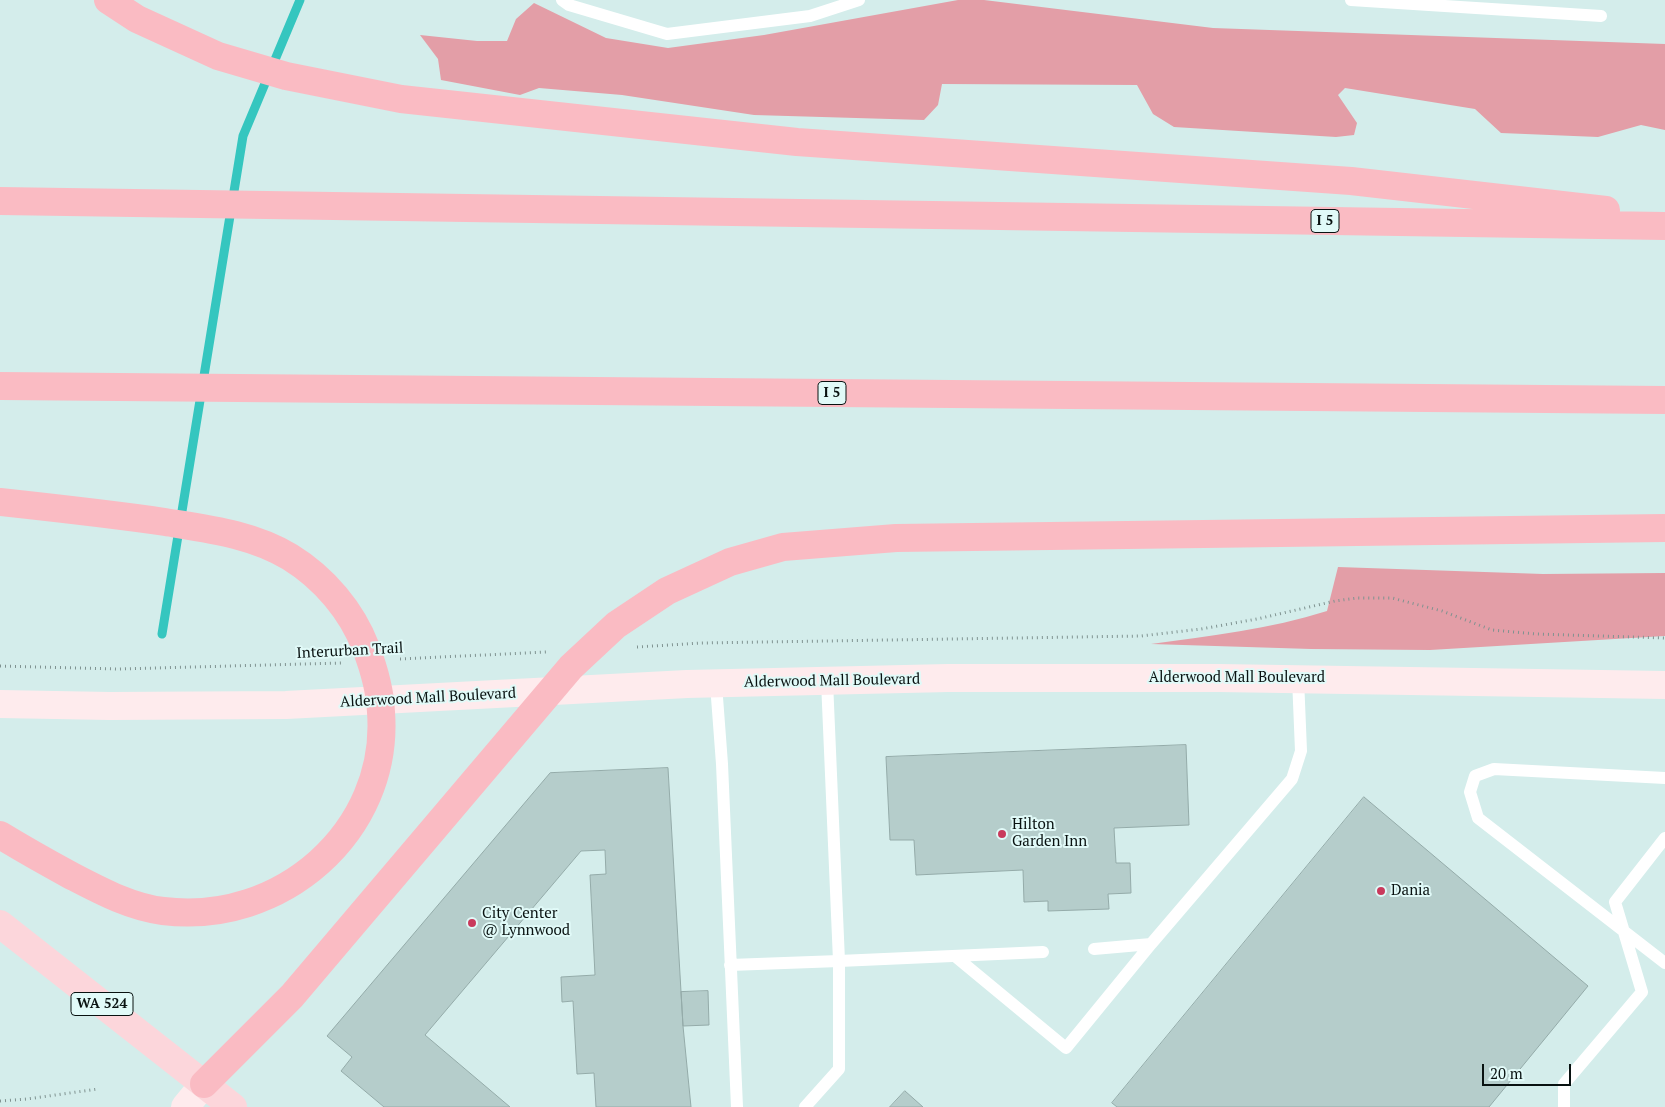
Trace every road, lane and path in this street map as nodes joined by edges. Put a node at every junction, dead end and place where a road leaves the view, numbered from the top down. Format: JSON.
{"nodes":[{"id":1,"x":108,"y":0,"type":"edge"},
{"id":2,"x":562,"y":0,"type":"edge"},
{"id":3,"x":859,"y":0,"type":"edge"},
{"id":4,"x":1351,"y":0,"type":"edge"},
{"id":5,"x":1601,"y":16,"type":"dead end"},
{"id":6,"x":0,"y":201,"type":"edge"},
{"id":7,"x":1665,"y":216,"type":"edge"},
{"id":8,"x":1665,"y":226,"type":"edge"},
{"id":9,"x":0,"y":386,"type":"edge"},
{"id":10,"x":1665,"y":400,"type":"edge"},
{"id":11,"x":0,"y":502,"type":"edge"},
{"id":12,"x":1665,"y":528,"type":"edge"},
{"id":13,"x":1665,"y":638,"type":"edge"},
{"id":14,"x":632,"y":647,"type":"dead end"},
{"id":15,"x":552,"y":651,"type":"dead end"},
{"id":16,"x":393,"y":660,"type":"dead end"},
{"id":17,"x":343,"y":662,"type":"dead end"},
{"id":18,"x":0,"y":666,"type":"edge"},
{"id":19,"x":1298,"y":678,"type":"junction"},
{"id":20,"x":828,"y":681,"type":"junction"},
{"id":21,"x":716,"y":684,"type":"junction"},
{"id":22,"x":1665,"y":685,"type":"edge"},
{"id":23,"x":0,"y":704,"type":"edge"},
{"id":24,"x":1665,"y":778,"type":"edge"},
{"id":25,"x":0,"y":835,"type":"edge"},
{"id":26,"x":1665,"y":838,"type":"edge"},
{"id":27,"x":0,"y":924,"type":"edge"},
{"id":28,"x":1623,"y":929,"type":"junction"},
{"id":29,"x":1151,"y":944,"type":"junction"},
{"id":30,"x":1094,"y":949,"type":"dead end"},
{"id":31,"x":1043,"y":952,"type":"dead end"},
{"id":32,"x":956,"y":956,"type":"junction"},
{"id":33,"x":839,"y":961,"type":"junction"},
{"id":34,"x":1665,"y":963,"type":"edge"},
{"id":35,"x":730,"y":965,"type":"junction"},
{"id":36,"x":204,"y":1084,"type":"junction"},
{"id":37,"x":98,"y":1089,"type":"dead end"},
{"id":38,"x":0,"y":1101,"type":"edge"},
{"id":39,"x":185,"y":1107,"type":"edge"},
{"id":40,"x":233,"y":1107,"type":"edge"},
{"id":41,"x":737,"y":1107,"type":"edge"},
{"id":42,"x":805,"y":1107,"type":"edge"},
{"id":43,"x":1564,"y":1107,"type":"edge"}],
"edges":[{"from":1,"to":7,"type":"highway"},
{"from":2,"to":3,"type":"lane"},
{"from":4,"to":5,"type":"lane"},
{"from":6,"to":8,"type":"highway","number":"I 5"},
{"from":9,"to":10,"type":"highway","number":"I 5"},
{"from":11,"to":25,"type":"highway"},
{"from":12,"to":36,"type":"highway"},
{"from":13,"to":14,"type":"path"},
{"from":15,"to":16,"type":"path","name":"Interurban Trail"},
{"from":17,"to":18,"type":"path","name":"Interurban Trail"},
{"from":19,"to":20,"type":"main road","name":"Alderwood Mall Boulevard"},
{"from":19,"to":22,"type":"main road","name":"Alderwood Mall Boulevard"},
{"from":19,"to":29,"type":"lane"},
{"from":20,"to":21,"type":"main road","name":"Alderwood Mall Boulevard"},
{"from":20,"to":33,"type":"lane"},
{"from":21,"to":23,"type":"main road","name":"Alderwood Mall Boulevard"},
{"from":21,"to":35,"type":"lane"},
{"from":24,"to":28,"type":"lane"},
{"from":26,"to":28,"type":"lane"},
{"from":27,"to":36,"type":"main road","number":"WA 524"},
{"from":28,"to":34,"type":"lane"},
{"from":28,"to":43,"type":"lane"},
{"from":29,"to":30,"type":"lane"},
{"from":29,"to":32,"type":"lane"},
{"from":31,"to":32,"type":"lane"},
{"from":32,"to":33,"type":"lane"},
{"from":33,"to":35,"type":"lane"},
{"from":33,"to":42,"type":"lane"},
{"from":35,"to":41,"type":"lane"},
{"from":36,"to":39,"type":"main road"},
{"from":36,"to":40,"type":"main road","number":"WA 524"},
{"from":37,"to":38,"type":"path"}]}
